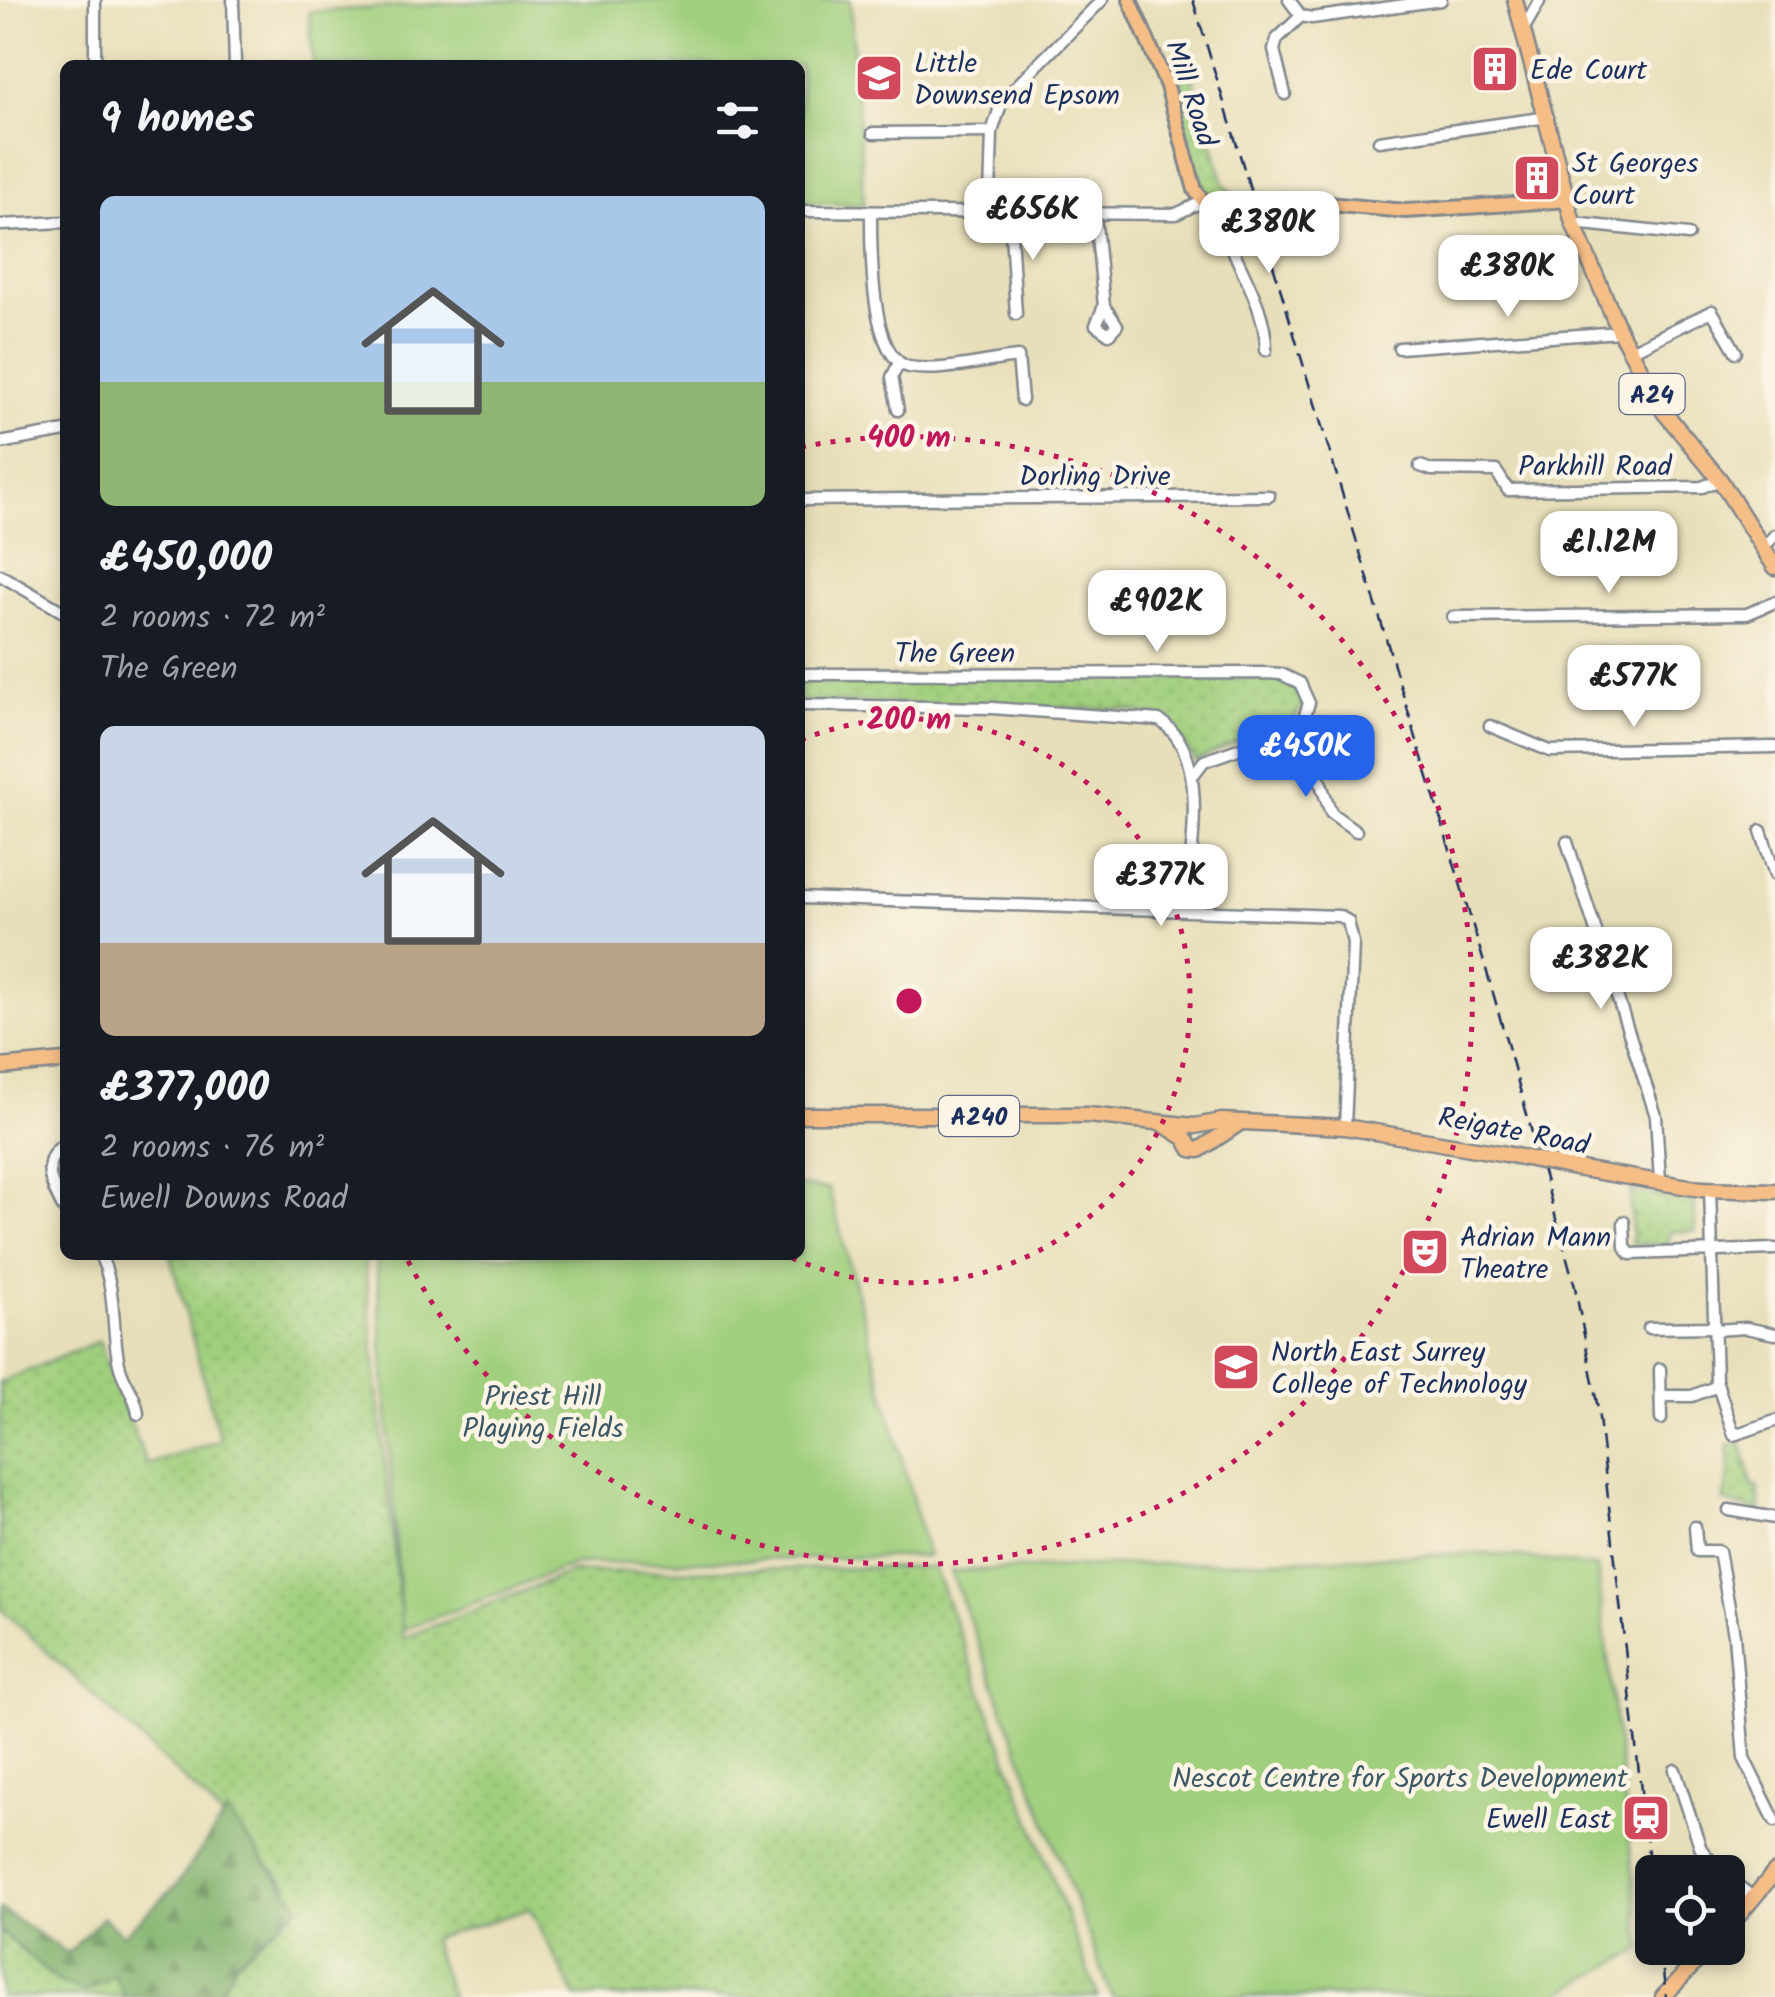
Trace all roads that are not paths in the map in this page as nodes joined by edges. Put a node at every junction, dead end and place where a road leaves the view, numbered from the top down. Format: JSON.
{"nodes":[{"id":1,"x":94,"y":0,"type":"edge"},
{"id":2,"x":233,"y":0,"type":"edge"},
{"id":3,"x":1102,"y":0,"type":"edge"},
{"id":4,"x":1130,"y":0,"type":"edge"},
{"id":5,"x":1289,"y":0,"type":"edge"},
{"id":6,"x":1441,"y":0,"type":"edge"},
{"id":7,"x":1515,"y":1,"type":"edge"},
{"id":8,"x":1543,"y":1,"type":"edge"},
{"id":9,"x":1407,"y":3,"type":"edge"},
{"id":10,"x":1301,"y":16,"type":"junction"},
{"id":11,"x":1523,"y":30,"type":"junction"},
{"id":12,"x":96,"y":60,"type":"edge"},
{"id":13,"x":235,"y":60,"type":"edge"},
{"id":14,"x":1284,"y":94,"type":"dead end"},
{"id":15,"x":1548,"y":117,"type":"junction"},
{"id":16,"x":992,"y":132,"type":"junction"},
{"id":17,"x":873,"y":133,"type":"dead end"},
{"id":18,"x":1379,"y":141,"type":"dead end"},
{"id":19,"x":990,"y":196,"type":"dead end"},
{"id":20,"x":1569,"y":200,"type":"junction"},
{"id":21,"x":1202,"y":202,"type":"junction"},
{"id":22,"x":1220,"y":210,"type":"junction"},
{"id":23,"x":805,"y":211,"type":"edge"},
{"id":24,"x":871,"y":215,"type":"junction"},
{"id":25,"x":1095,"y":215,"type":"junction"},
{"id":26,"x":1010,"y":216,"type":"junction"},
{"id":27,"x":60,"y":222,"type":"edge"},
{"id":28,"x":1574,"y":222,"type":"junction"},
{"id":29,"x":0,"y":225,"type":"edge"},
{"id":30,"x":1688,"y":235,"type":"dead end"},
{"id":31,"x":1104,"y":306,"type":"dead end"},
{"id":32,"x":1016,"y":314,"type":"dead end"},
{"id":33,"x":1620,"y":332,"type":"junction"},
{"id":34,"x":1399,"y":348,"type":"dead end"},
{"id":35,"x":1266,"y":350,"type":"dead end"},
{"id":36,"x":1629,"y":352,"type":"junction"},
{"id":37,"x":1736,"y":352,"type":"dead end"},
{"id":38,"x":898,"y":363,"type":"junction"},
{"id":39,"x":1022,"y":400,"type":"dead end"},
{"id":40,"x":898,"y":410,"type":"dead end"},
{"id":41,"x":60,"y":433,"type":"edge"},
{"id":42,"x":0,"y":442,"type":"edge"},
{"id":43,"x":1420,"y":466,"type":"dead end"},
{"id":44,"x":1720,"y":480,"type":"junction"},
{"id":45,"x":1270,"y":496,"type":"dead end"},
{"id":46,"x":805,"y":500,"type":"edge"},
{"id":47,"x":1775,"y":535,"type":"edge"},
{"id":48,"x":1763,"y":548,"type":"junction"},
{"id":49,"x":1775,"y":567,"type":"edge"},
{"id":50,"x":0,"y":576,"type":"edge"},
{"id":51,"x":1775,"y":602,"type":"edge"},
{"id":52,"x":60,"y":610,"type":"edge"},
{"id":53,"x":1453,"y":617,"type":"dead end"},
{"id":54,"x":805,"y":674,"type":"edge"},
{"id":55,"x":805,"y":705,"type":"edge"},
{"id":56,"x":1490,"y":726,"type":"dead end"},
{"id":57,"x":1301,"y":727,"type":"junction"},
{"id":58,"x":1775,"y":748,"type":"edge"},
{"id":59,"x":1194,"y":774,"type":"junction"},
{"id":60,"x":1356,"y":831,"type":"dead end"},
{"id":61,"x":1761,"y":832,"type":"dead end"},
{"id":62,"x":1566,"y":842,"type":"dead end"},
{"id":63,"x":1775,"y":876,"type":"edge"},
{"id":64,"x":805,"y":898,"type":"edge"},
{"id":65,"x":1186,"y":910,"type":"junction"},
{"id":66,"x":60,"y":1061,"type":"edge"},
{"id":67,"x":0,"y":1066,"type":"edge"},
{"id":68,"x":805,"y":1115,"type":"edge"},
{"id":69,"x":1158,"y":1120,"type":"junction"},
{"id":70,"x":1242,"y":1121,"type":"junction"},
{"id":71,"x":1198,"y":1126,"type":"junction"},
{"id":72,"x":1345,"y":1126,"type":"junction"},
{"id":73,"x":1184,"y":1138,"type":"junction"},
{"id":74,"x":1209,"y":1142,"type":"junction"},
{"id":75,"x":60,"y":1150,"type":"edge"},
{"id":76,"x":1660,"y":1181,"type":"junction"},
{"id":77,"x":1710,"y":1190,"type":"junction"},
{"id":78,"x":1775,"y":1192,"type":"edge"},
{"id":79,"x":60,"y":1197,"type":"edge"},
{"id":80,"x":1624,"y":1222,"type":"dead end"},
{"id":81,"x":1775,"y":1250,"type":"edge"},
{"id":82,"x":1712,"y":1251,"type":"junction"},
{"id":83,"x":102,"y":1260,"type":"edge"},
{"id":84,"x":1649,"y":1328,"type":"dead end"},
{"id":85,"x":1715,"y":1328,"type":"junction"},
{"id":86,"x":1775,"y":1334,"type":"edge"},
{"id":87,"x":1660,"y":1369,"type":"dead end"},
{"id":88,"x":1718,"y":1386,"type":"junction"},
{"id":89,"x":1661,"y":1396,"type":"junction"},
{"id":90,"x":138,"y":1414,"type":"dead end"},
{"id":91,"x":1661,"y":1419,"type":"dead end"},
{"id":92,"x":1775,"y":1421,"type":"edge"},
{"id":93,"x":1729,"y":1510,"type":"dead end"},
{"id":94,"x":1775,"y":1518,"type":"edge"},
{"id":95,"x":1696,"y":1527,"type":"dead end"},
{"id":96,"x":1674,"y":1770,"type":"dead end"},
{"id":97,"x":1775,"y":1821,"type":"edge"},
{"id":98,"x":1706,"y":1855,"type":"edge"},
{"id":99,"x":1775,"y":1872,"type":"edge"},
{"id":100,"x":1745,"y":1891,"type":"edge"},
{"id":101,"x":1754,"y":1898,"type":"junction"},
{"id":102,"x":1745,"y":1908,"type":"edge"},
{"id":103,"x":1693,"y":1965,"type":"edge"},
{"id":104,"x":1662,"y":1997,"type":"edge"}],
"edges":[{"from":1,"to":12,"type":"street"},
{"from":2,"to":13,"type":"street"},
{"from":3,"to":16,"type":"street"},
{"from":4,"to":21,"type":"main road","name":"Mill Road"},
{"from":5,"to":10,"type":"street"},
{"from":6,"to":9,"type":"street"},
{"from":7,"to":8,"type":"street"},
{"from":7,"to":11,"type":"highway","number":"A24"},
{"from":8,"to":11,"type":"street"},
{"from":9,"to":10,"type":"street"},
{"from":10,"to":14,"type":"street"},
{"from":11,"to":15,"type":"highway","number":"A24"},
{"from":15,"to":18,"type":"street"},
{"from":15,"to":20,"type":"highway","number":"A24"},
{"from":16,"to":17,"type":"street"},
{"from":16,"to":19,"type":"street"},
{"from":20,"to":22,"type":"main road","bridge":true},
{"from":20,"to":28,"type":"highway","number":"A24"},
{"from":21,"to":22,"type":"main road"},
{"from":21,"to":25,"type":"street"},
{"from":22,"to":35,"type":"street"},
{"from":23,"to":24,"type":"street"},
{"from":24,"to":26,"type":"street"},
{"from":24,"to":38,"type":"street"},
{"from":25,"to":26,"type":"street"},
{"from":25,"to":31,"type":"street"},
{"from":26,"to":32,"type":"street"},
{"from":27,"to":29,"type":"street"},
{"from":28,"to":30,"type":"street"},
{"from":28,"to":33,"type":"highway","number":"A24"},
{"from":33,"to":34,"type":"street"},
{"from":33,"to":36,"type":"highway","number":"A24"},
{"from":36,"to":37,"type":"street"},
{"from":36,"to":44,"type":"highway","number":"A24"},
{"from":38,"to":39,"type":"street"},
{"from":38,"to":40,"type":"street"},
{"from":41,"to":42,"type":"street"},
{"from":43,"to":44,"type":"street","name":"Parkhill Road"},
{"from":44,"to":48,"type":"highway","number":"A24"},
{"from":45,"to":46,"type":"street","name":"Dorling Drive"},
{"from":47,"to":48,"type":"street"},
{"from":48,"to":49,"type":"highway","number":"A24"},
{"from":50,"to":52,"type":"street"},
{"from":51,"to":53,"type":"street"},
{"from":54,"to":57,"type":"street","name":"The Green"},
{"from":55,"to":59,"type":"street","name":"The Green"},
{"from":56,"to":58,"type":"street"},
{"from":57,"to":59,"type":"street"},
{"from":57,"to":60,"type":"street"},
{"from":59,"to":65,"type":"street"},
{"from":61,"to":63,"type":"street"},
{"from":62,"to":76,"type":"street"},
{"from":64,"to":65,"type":"street"},
{"from":65,"to":72,"type":"street"},
{"from":66,"to":67,"type":"highway"},
{"from":68,"to":69,"type":"highway","name":"Reigate Road","number":"A240"},
{"from":69,"to":71,"type":"highway","name":"Reigate Road","number":"A240"},
{"from":69,"to":73,"type":"highway"},
{"from":70,"to":71,"type":"highway","name":"Reigate Road","number":"A240"},
{"from":70,"to":72,"type":"highway","name":"Reigate Road","number":"A240"},
{"from":70,"to":74,"type":"highway"},
{"from":71,"to":73,"type":"highway"},
{"from":71,"to":74,"type":"highway"},
{"from":72,"to":76,"type":"highway","name":"Reigate Road","number":"A240","bridge":true},
{"from":73,"to":74,"type":"highway"},
{"from":75,"to":79,"type":"street"},
{"from":76,"to":77,"type":"highway","name":"Reigate Road","number":"A240"},
{"from":77,"to":78,"type":"highway","name":"Reigate Road","number":"A240"},
{"from":77,"to":82,"type":"street"},
{"from":80,"to":82,"type":"street"},
{"from":81,"to":82,"type":"street"},
{"from":82,"to":85,"type":"street"},
{"from":83,"to":90,"type":"street"},
{"from":84,"to":85,"type":"street"},
{"from":85,"to":86,"type":"street"},
{"from":85,"to":88,"type":"street"},
{"from":87,"to":89,"type":"street"},
{"from":88,"to":89,"type":"street"},
{"from":88,"to":92,"type":"street"},
{"from":89,"to":91,"type":"street"},
{"from":93,"to":94,"type":"street"},
{"from":95,"to":97,"type":"street"},
{"from":96,"to":98,"type":"street"},
{"from":99,"to":101,"type":"highway"},
{"from":100,"to":101,"type":"street"},
{"from":101,"to":102,"type":"highway"},
{"from":103,"to":104,"type":"highway"}]}
